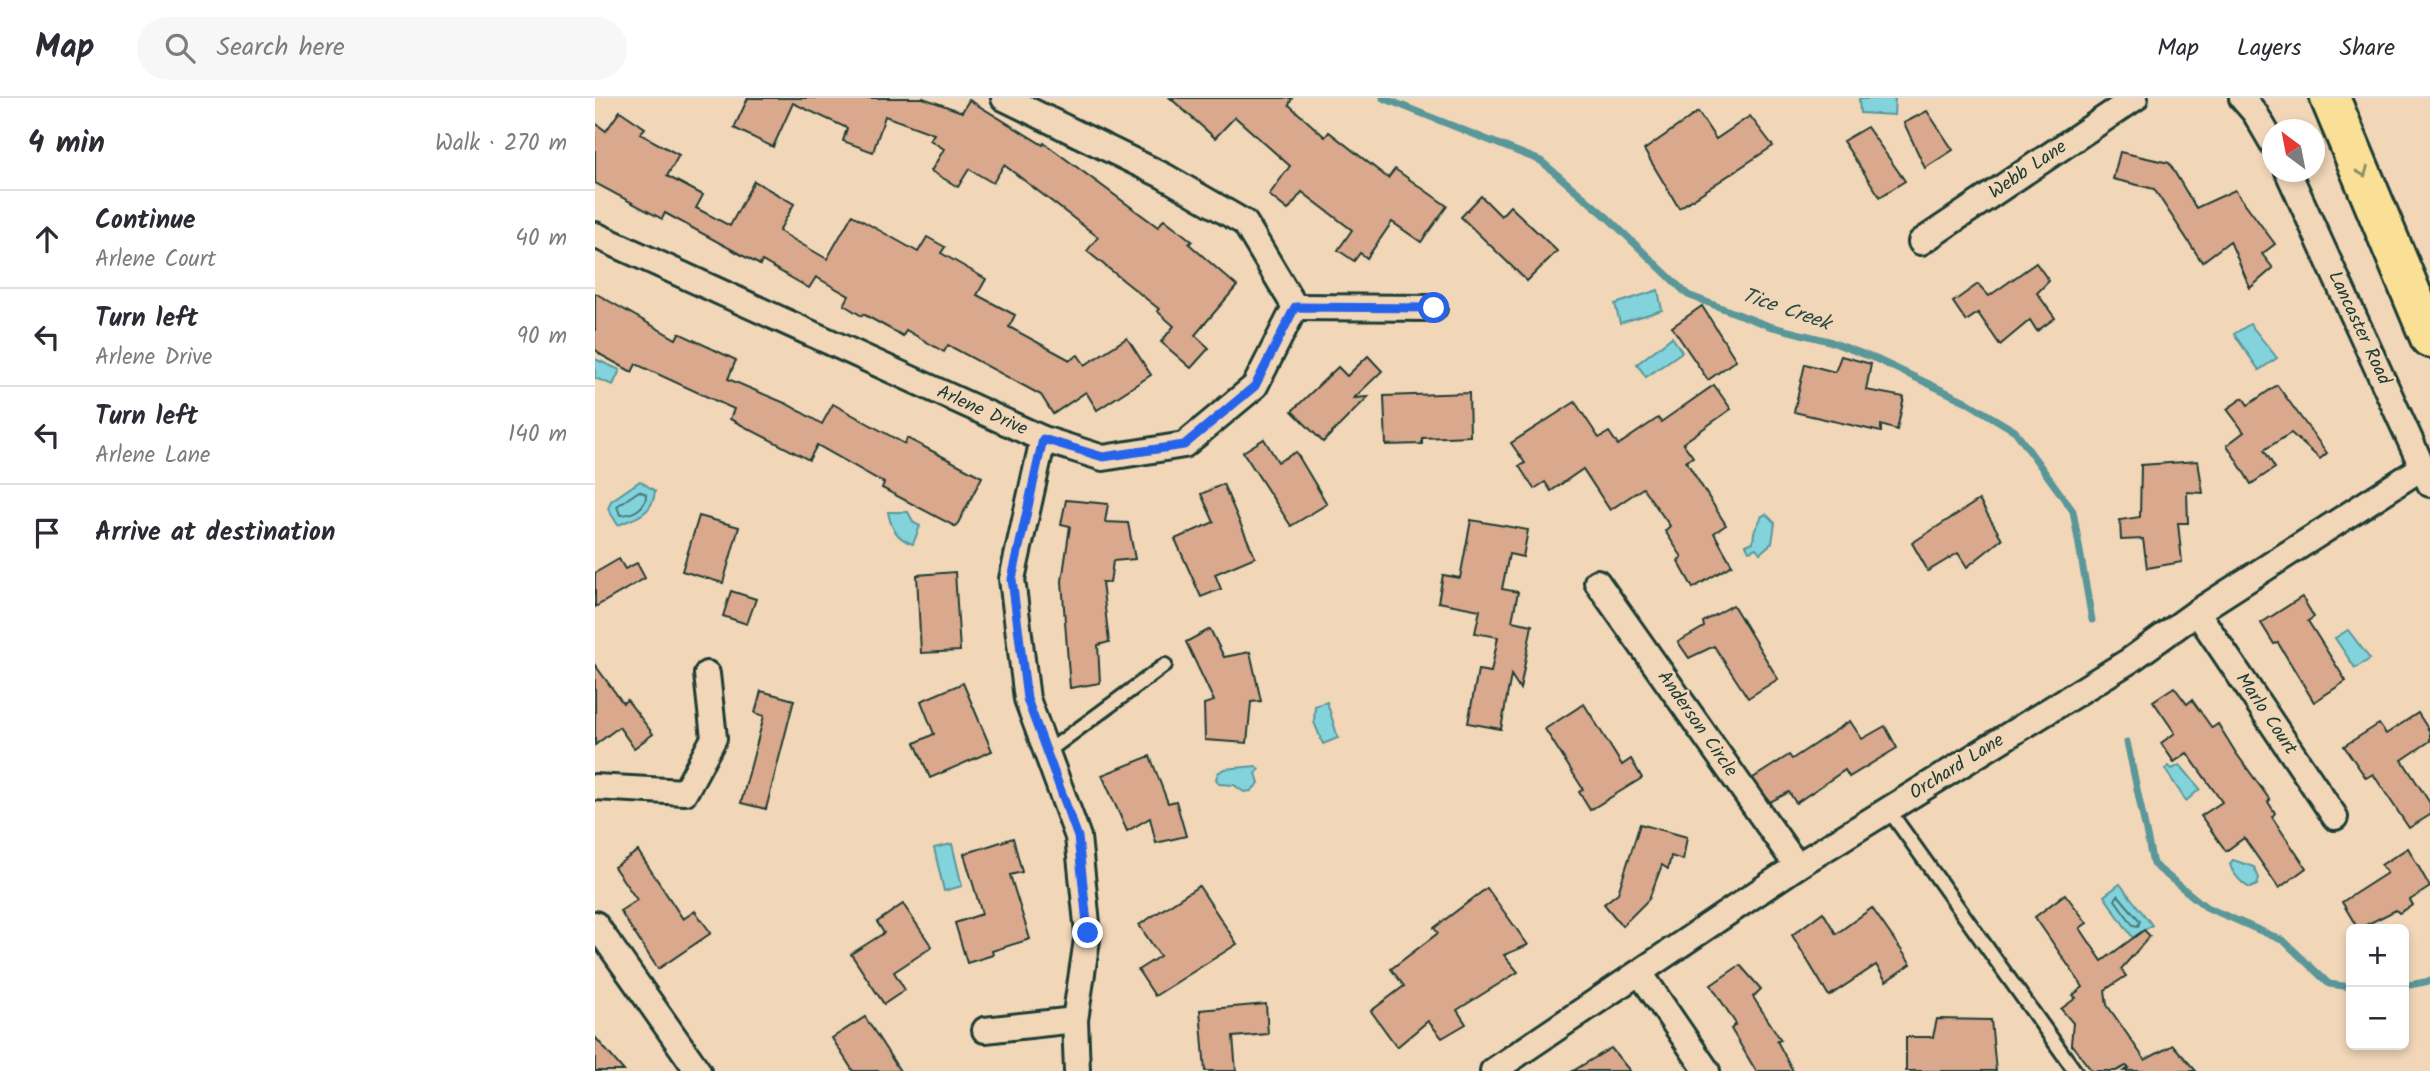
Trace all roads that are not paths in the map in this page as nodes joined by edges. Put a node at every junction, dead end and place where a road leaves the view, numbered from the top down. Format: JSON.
{"nodes":[{"id":1,"x":1004,"y":98,"type":"edge"},
{"id":2,"x":2135,"y":98,"type":"edge"},
{"id":3,"x":2242,"y":98,"type":"edge"},
{"id":4,"x":2330,"y":98,"type":"edge"},
{"id":5,"x":2262,"y":125,"type":"edge"},
{"id":6,"x":2293,"y":182,"type":"edge"},
{"id":7,"x":595,"y":235,"type":"edge"},
{"id":8,"x":1921,"y":242,"type":"dead end"},
{"id":9,"x":1295,"y":307,"type":"junction"},
{"id":10,"x":1434,"y":308,"type":"dead end"},
{"id":11,"x":2430,"y":338,"type":"edge"},
{"id":12,"x":1043,"y":439,"type":"junction"},
{"id":13,"x":2426,"y":475,"type":"edge"},
{"id":14,"x":1598,"y":582,"type":"dead end"},
{"id":15,"x":2197,"y":612,"type":"junction"},
{"id":16,"x":1165,"y":665,"type":"dead end"},
{"id":17,"x":707,"y":674,"type":"dead end"},
{"id":18,"x":1047,"y":752,"type":"junction"},
{"id":19,"x":595,"y":787,"type":"edge"},
{"id":20,"x":1888,"y":809,"type":"junction"},
{"id":21,"x":2335,"y":817,"type":"dead end"},
{"id":22,"x":1797,"y":866,"type":"junction"},
{"id":23,"x":595,"y":924,"type":"edge"},
{"id":24,"x":1640,"y":973,"type":"junction"},
{"id":25,"x":1075,"y":1020,"type":"junction"},
{"id":26,"x":985,"y":1030,"type":"dead end"},
{"id":27,"x":698,"y":1071,"type":"edge"},
{"id":28,"x":1077,"y":1071,"type":"edge"},
{"id":29,"x":1493,"y":1071,"type":"edge"},
{"id":30,"x":1707,"y":1071,"type":"edge"},
{"id":31,"x":2075,"y":1071,"type":"edge"}],
"edges":[{"from":1,"to":9,"type":"street"},
{"from":2,"to":8,"type":"street","name":"Webb Lane"},
{"from":3,"to":5,"type":"street"},
{"from":4,"to":11,"type":"highway","one_way":true},
{"from":6,"to":13,"type":"street","name":"Lancaster Road"},
{"from":7,"to":12,"type":"street","name":"Arlene Drive"},
{"from":9,"to":10,"type":"street"},
{"from":9,"to":12,"type":"street","name":"Arlene Drive"},
{"from":12,"to":18,"type":"street"},
{"from":13,"to":15,"type":"street","name":"Orchard Lane"},
{"from":14,"to":22,"type":"street","name":"Anderson Circle"},
{"from":15,"to":20,"type":"street","name":"Orchard Lane"},
{"from":15,"to":21,"type":"street","name":"Marlo Court"},
{"from":16,"to":18,"type":"lane"},
{"from":17,"to":19,"type":"street"},
{"from":18,"to":25,"type":"street"},
{"from":20,"to":22,"type":"street","name":"Orchard Lane"},
{"from":20,"to":31,"type":"lane"},
{"from":22,"to":24,"type":"street","name":"Orchard Lane"},
{"from":23,"to":27,"type":"street"},
{"from":24,"to":29,"type":"street","name":"Orchard Lane"},
{"from":24,"to":30,"type":"street"},
{"from":25,"to":26,"type":"street"},
{"from":25,"to":28,"type":"street"}]}
